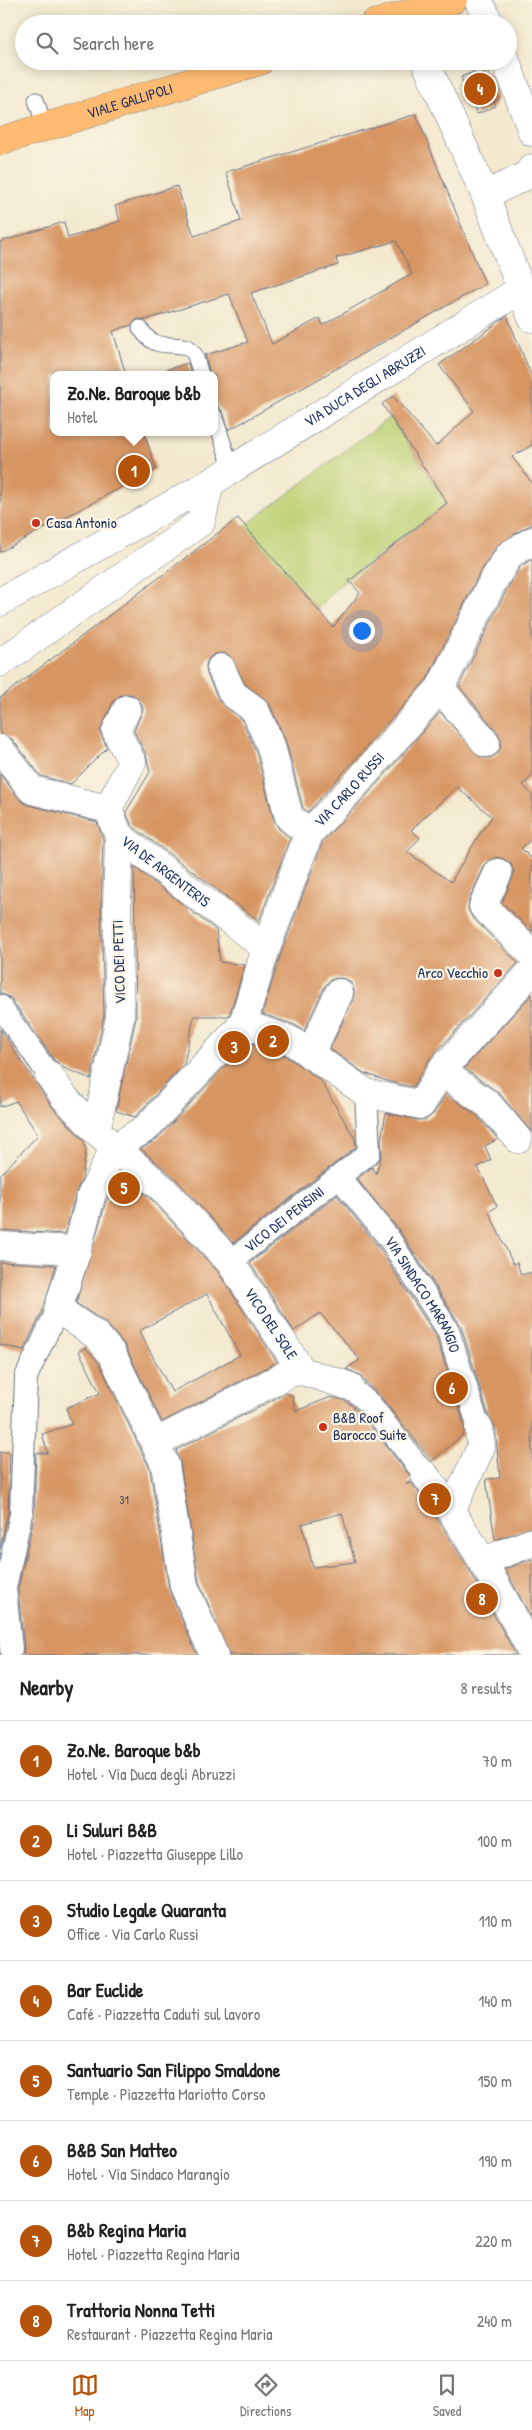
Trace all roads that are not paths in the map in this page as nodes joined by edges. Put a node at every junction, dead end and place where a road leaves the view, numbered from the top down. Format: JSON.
{"nodes":[{"id":1,"x":453,"y":0,"type":"edge"},
{"id":2,"x":478,"y":0,"type":"edge"},
{"id":3,"x":402,"y":13,"type":"edge"},
{"id":4,"x":486,"y":15,"type":"edge"},
{"id":5,"x":231,"y":70,"type":"edge"},
{"id":6,"x":429,"y":70,"type":"edge"},
{"id":7,"x":509,"y":70,"type":"edge"},
{"id":8,"x":36,"y":100,"type":"dead end"},
{"id":9,"x":45,"y":128,"type":"junction"},
{"id":10,"x":532,"y":132,"type":"edge"},
{"id":11,"x":0,"y":141,"type":"edge"},
{"id":12,"x":532,"y":168,"type":"edge"},
{"id":13,"x":485,"y":195,"type":"junction"},
{"id":14,"x":520,"y":290,"type":"junction"},
{"id":15,"x":532,"y":318,"type":"edge"},
{"id":16,"x":140,"y":328,"type":"dead end"},
{"id":17,"x":200,"y":371,"type":"edge"},
{"id":18,"x":216,"y":436,"type":"edge"},
{"id":19,"x":221,"y":477,"type":"junction"},
{"id":20,"x":532,"y":541,"type":"edge"},
{"id":21,"x":0,"y":602,"type":"edge"},
{"id":22,"x":0,"y":663,"type":"edge"},
{"id":23,"x":221,"y":668,"type":"dead end"},
{"id":24,"x":440,"y":688,"type":"junction"},
{"id":25,"x":126,"y":709,"type":"dead end"},
{"id":26,"x":486,"y":743,"type":"dead end"},
{"id":27,"x":0,"y":749,"type":"edge"},
{"id":28,"x":108,"y":809,"type":"junction"},
{"id":29,"x":309,"y":833,"type":"junction"},
{"id":30,"x":119,"y":836,"type":"junction"},
{"id":31,"x":498,"y":873,"type":"dead end"},
{"id":32,"x":266,"y":948,"type":"junction"},
{"id":33,"x":532,"y":954,"type":"edge"},
{"id":34,"x":532,"y":971,"type":"edge"},
{"id":35,"x":339,"y":992,"type":"dead end"},
{"id":36,"x":0,"y":1006,"type":"edge"},
{"id":37,"x":243,"y":1024,"type":"junction"},
{"id":38,"x":310,"y":1055,"type":"junction"},
{"id":39,"x":441,"y":1071,"type":"junction"},
{"id":40,"x":49,"y":1075,"type":"joint"},
{"id":41,"x":366,"y":1093,"type":"junction"},
{"id":42,"x":518,"y":1139,"type":"dead end"},
{"id":43,"x":112,"y":1145,"type":"junction"},
{"id":44,"x":339,"y":1177,"type":"junction"},
{"id":45,"x":0,"y":1246,"type":"edge"},
{"id":46,"x":78,"y":1250,"type":"junction"},
{"id":47,"x":230,"y":1262,"type":"junction"},
{"id":48,"x":58,"y":1309,"type":"junction"},
{"id":49,"x":302,"y":1371,"type":"junction"},
{"id":50,"x":349,"y":1386,"type":"joint"},
{"id":51,"x":479,"y":1428,"type":"joint"},
{"id":52,"x":155,"y":1443,"type":"junction"},
{"id":53,"x":425,"y":1475,"type":"joint"},
{"id":54,"x":452,"y":1510,"type":"junction"},
{"id":55,"x":532,"y":1542,"type":"edge"},
{"id":56,"x":484,"y":1562,"type":"junction"},
{"id":57,"x":11,"y":1649,"type":"dead end"},
{"id":58,"x":532,"y":1652,"type":"edge"},
{"id":59,"x":214,"y":1655,"type":"edge"}],
"edges":[{"from":1,"to":3,"type":"main road"},
{"from":2,"to":4,"type":"street"},
{"from":5,"to":9,"type":"main road","name":"VIALE GALLIPOLI"},
{"from":6,"to":13,"type":"street"},
{"from":7,"to":10,"type":"street"},
{"from":8,"to":9,"type":"lane"},
{"from":9,"to":11,"type":"main road","name":"VIALE GALLIPOLI"},
{"from":12,"to":13,"type":"street"},
{"from":13,"to":14,"type":"street"},
{"from":14,"to":15,"type":"street"},
{"from":14,"to":19,"type":"street","name":"VIA DUCA DEGLI ABRUZZI"},
{"from":16,"to":17,"type":"lane"},
{"from":18,"to":19,"type":"lane"},
{"from":19,"to":21,"type":"street","name":"VIA DUCA DEGLI ABRUZZI"},
{"from":19,"to":22,"type":"street"},
{"from":20,"to":24,"type":"street","name":"VIA CARLO RUSSI"},
{"from":23,"to":29,"type":"street"},
{"from":24,"to":26,"type":"street"},
{"from":24,"to":29,"type":"street","name":"VIA CARLO RUSSI"},
{"from":25,"to":28,"type":"street"},
{"from":27,"to":28,"type":"street"},
{"from":28,"to":30,"type":"street","name":"VIA DE ARGENTERIS"},
{"from":29,"to":32,"type":"street","name":"VIA CARLO RUSSI"},
{"from":30,"to":32,"type":"street","name":"VIA DE ARGENTERIS"},
{"from":30,"to":43,"type":"street","name":"VICO DEI PETTI"},
{"from":31,"to":33,"type":"street"},
{"from":32,"to":37,"type":"street","name":"VIA CARLO RUSSI"},
{"from":34,"to":39,"type":"street"},
{"from":35,"to":38,"type":"street"},
{"from":36,"to":40,"type":"street"},
{"from":37,"to":38,"type":"street"},
{"from":37,"to":43,"type":"street","name":"VIA CARLO RUSSI"},
{"from":38,"to":41,"type":"street"},
{"from":39,"to":41,"type":"street"},
{"from":39,"to":42,"type":"street"},
{"from":40,"to":43,"type":"street","name":"VICO DEL SOLE"},
{"from":41,"to":44,"type":"street","name":"VICO DEI PENSINI"},
{"from":43,"to":46,"type":"street","name":"VICO DEI PETTI"},
{"from":43,"to":47,"type":"street","name":"VICO DEL SOLE"},
{"from":44,"to":47,"type":"street","name":"VICO DEI PENSINI"},
{"from":44,"to":51,"type":"street","name":"VIA SINDACO MARANGIO"},
{"from":45,"to":46,"type":"street"},
{"from":46,"to":48,"type":"street","name":"VICO DEI PETTI"},
{"from":47,"to":49,"type":"street","name":"VICO DEL SOLE"},
{"from":48,"to":52,"type":"street"},
{"from":48,"to":57,"type":"street"},
{"from":49,"to":50,"type":"street","name":"VICO DEL SOLE"},
{"from":49,"to":52,"type":"street"},
{"from":50,"to":53,"type":"street","name":"VICO DEL SOLE"},
{"from":51,"to":54,"type":"street"},
{"from":52,"to":59,"type":"street"},
{"from":53,"to":54,"type":"street"},
{"from":54,"to":56,"type":"street"},
{"from":55,"to":56,"type":"street"},
{"from":56,"to":58,"type":"street"}]}
